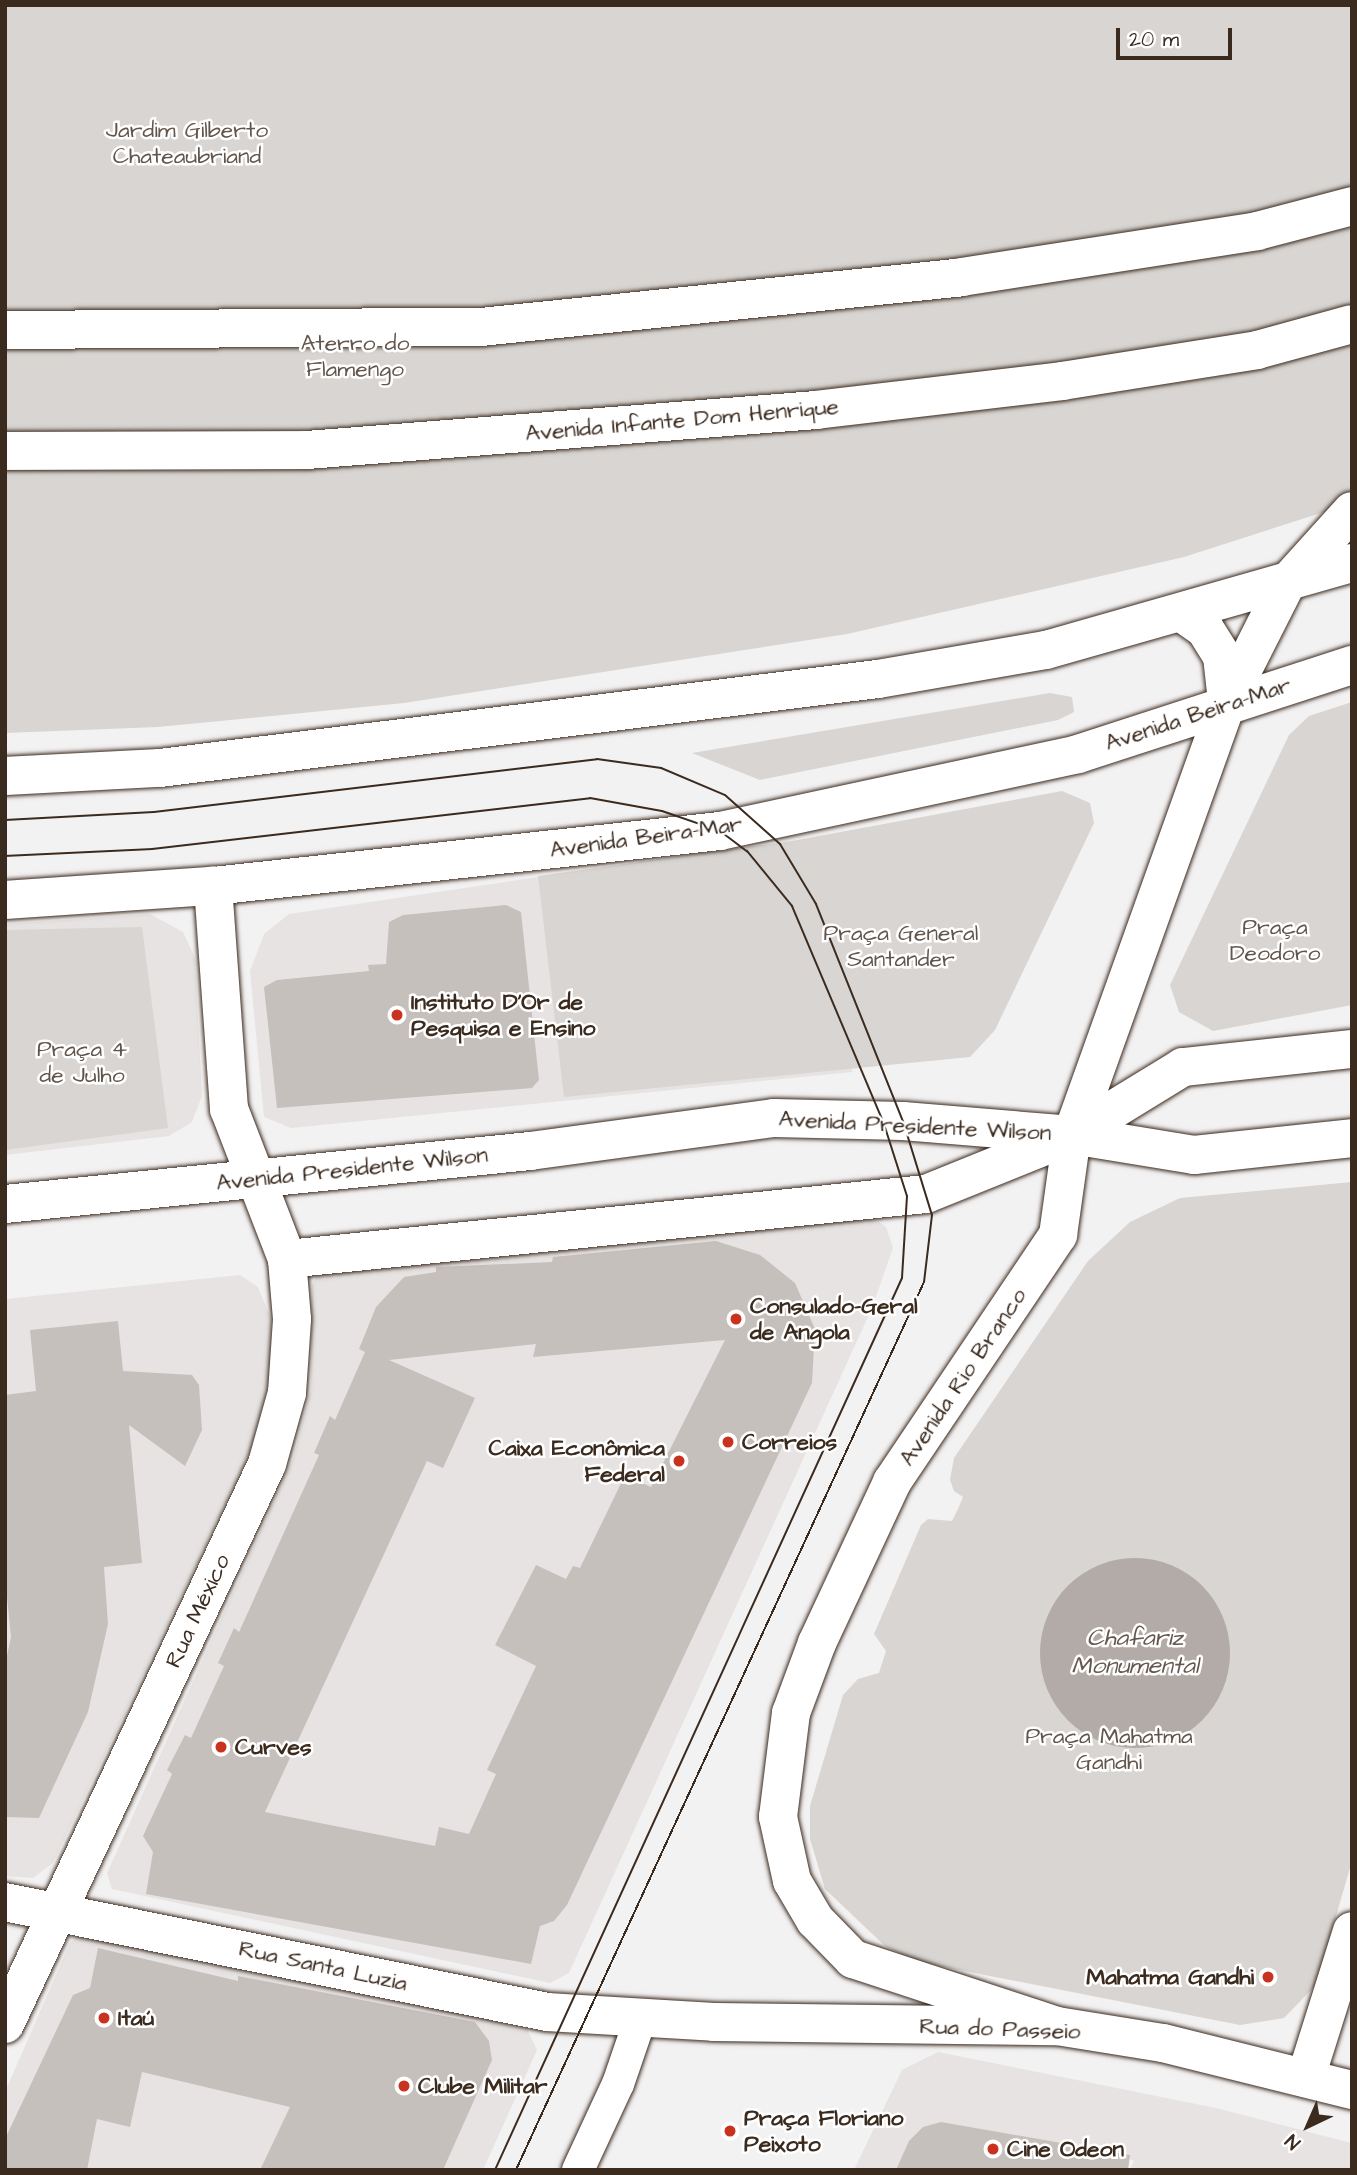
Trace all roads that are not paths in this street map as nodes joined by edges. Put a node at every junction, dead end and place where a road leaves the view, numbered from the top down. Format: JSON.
{"nodes":[{"id":1,"x":1352,"y":206,"type":"edge"},
{"id":2,"x":1352,"y":324,"type":"edge"},
{"id":3,"x":5,"y":330,"type":"edge"},
{"id":4,"x":5,"y":451,"type":"edge"},
{"id":5,"x":1352,"y":511,"type":"edge"},
{"id":6,"x":1352,"y":564,"type":"edge"},
{"id":7,"x":1286,"y":584,"type":"junction"},
{"id":8,"x":1182,"y":613,"type":"junction"},
{"id":9,"x":1352,"y":664,"type":"edge"},
{"id":10,"x":1227,"y":701,"type":"junction"},
{"id":11,"x":5,"y":776,"type":"edge"},
{"id":12,"x":213,"y":886,"type":"junction"},
{"id":13,"x":5,"y":900,"type":"edge"},
{"id":14,"x":1352,"y":1049,"type":"edge"},
{"id":15,"x":1072,"y":1135,"type":"junction"},
{"id":16,"x":1352,"y":1138,"type":"edge"},
{"id":17,"x":256,"y":1180,"type":"junction"},
{"id":18,"x":5,"y":1204,"type":"edge"},
{"id":19,"x":287,"y":1259,"type":"junction"},
{"id":20,"x":5,"y":1902,"type":"edge"},
{"id":21,"x":58,"y":1912,"type":"junction"},
{"id":22,"x":1352,"y":1931,"type":"edge"},
{"id":23,"x":641,"y":2017,"type":"junction"},
{"id":24,"x":5,"y":2024,"type":"edge"},
{"id":25,"x":1057,"y":2026,"type":"junction"},
{"id":26,"x":1306,"y":2077,"type":"junction"},
{"id":27,"x":1352,"y":2090,"type":"edge"},
{"id":28,"x":578,"y":2170,"type":"edge"}],
"edges":[{"from":1,"to":3,"type":"main road"},
{"from":2,"to":4,"type":"main road","name":"Avenida Infante Dom Henrique"},
{"from":5,"to":7,"type":"main road","name":"Avenida Rio Branco"},
{"from":6,"to":7,"type":"main road"},
{"from":7,"to":8,"type":"main road"},
{"from":7,"to":10,"type":"main road","name":"Avenida Rio Branco"},
{"from":8,"to":10,"type":"main road"},
{"from":8,"to":11,"type":"main road"},
{"from":9,"to":10,"type":"main road","name":"Avenida Beira-Mar"},
{"from":10,"to":12,"type":"main road","name":"Avenida Beira-Mar"},
{"from":10,"to":15,"type":"main road","name":"Avenida Rio Branco"},
{"from":12,"to":13,"type":"main road","name":"Avenida Beira-Mar"},
{"from":12,"to":17,"type":"main road","name":"Rua México"},
{"from":14,"to":15,"type":"main road"},
{"from":15,"to":16,"type":"main road"},
{"from":15,"to":17,"type":"main road","name":"Avenida Presidente Wilson"},
{"from":15,"to":19,"type":"main road","name":"Avenida Presidente Wilson"},
{"from":15,"to":25,"type":"main road","name":"Avenida Rio Branco"},
{"from":17,"to":18,"type":"main road","name":"Avenida Presidente Wilson"},
{"from":17,"to":19,"type":"main road","name":"Rua México"},
{"from":19,"to":21,"type":"main road","name":"Rua México"},
{"from":20,"to":21,"type":"main road","name":"Rua Santa Luzia"},
{"from":21,"to":23,"type":"main road","name":"Rua Santa Luzia"},
{"from":21,"to":24,"type":"main road","name":"Rua México"},
{"from":22,"to":26,"type":"main road"},
{"from":23,"to":25,"type":"main road","name":"Rua do Passeio"},
{"from":23,"to":28,"type":"street"},
{"from":25,"to":26,"type":"main road","name":"Rua do Passeio"},
{"from":26,"to":27,"type":"main road","name":"Rua do Passeio"}]}
